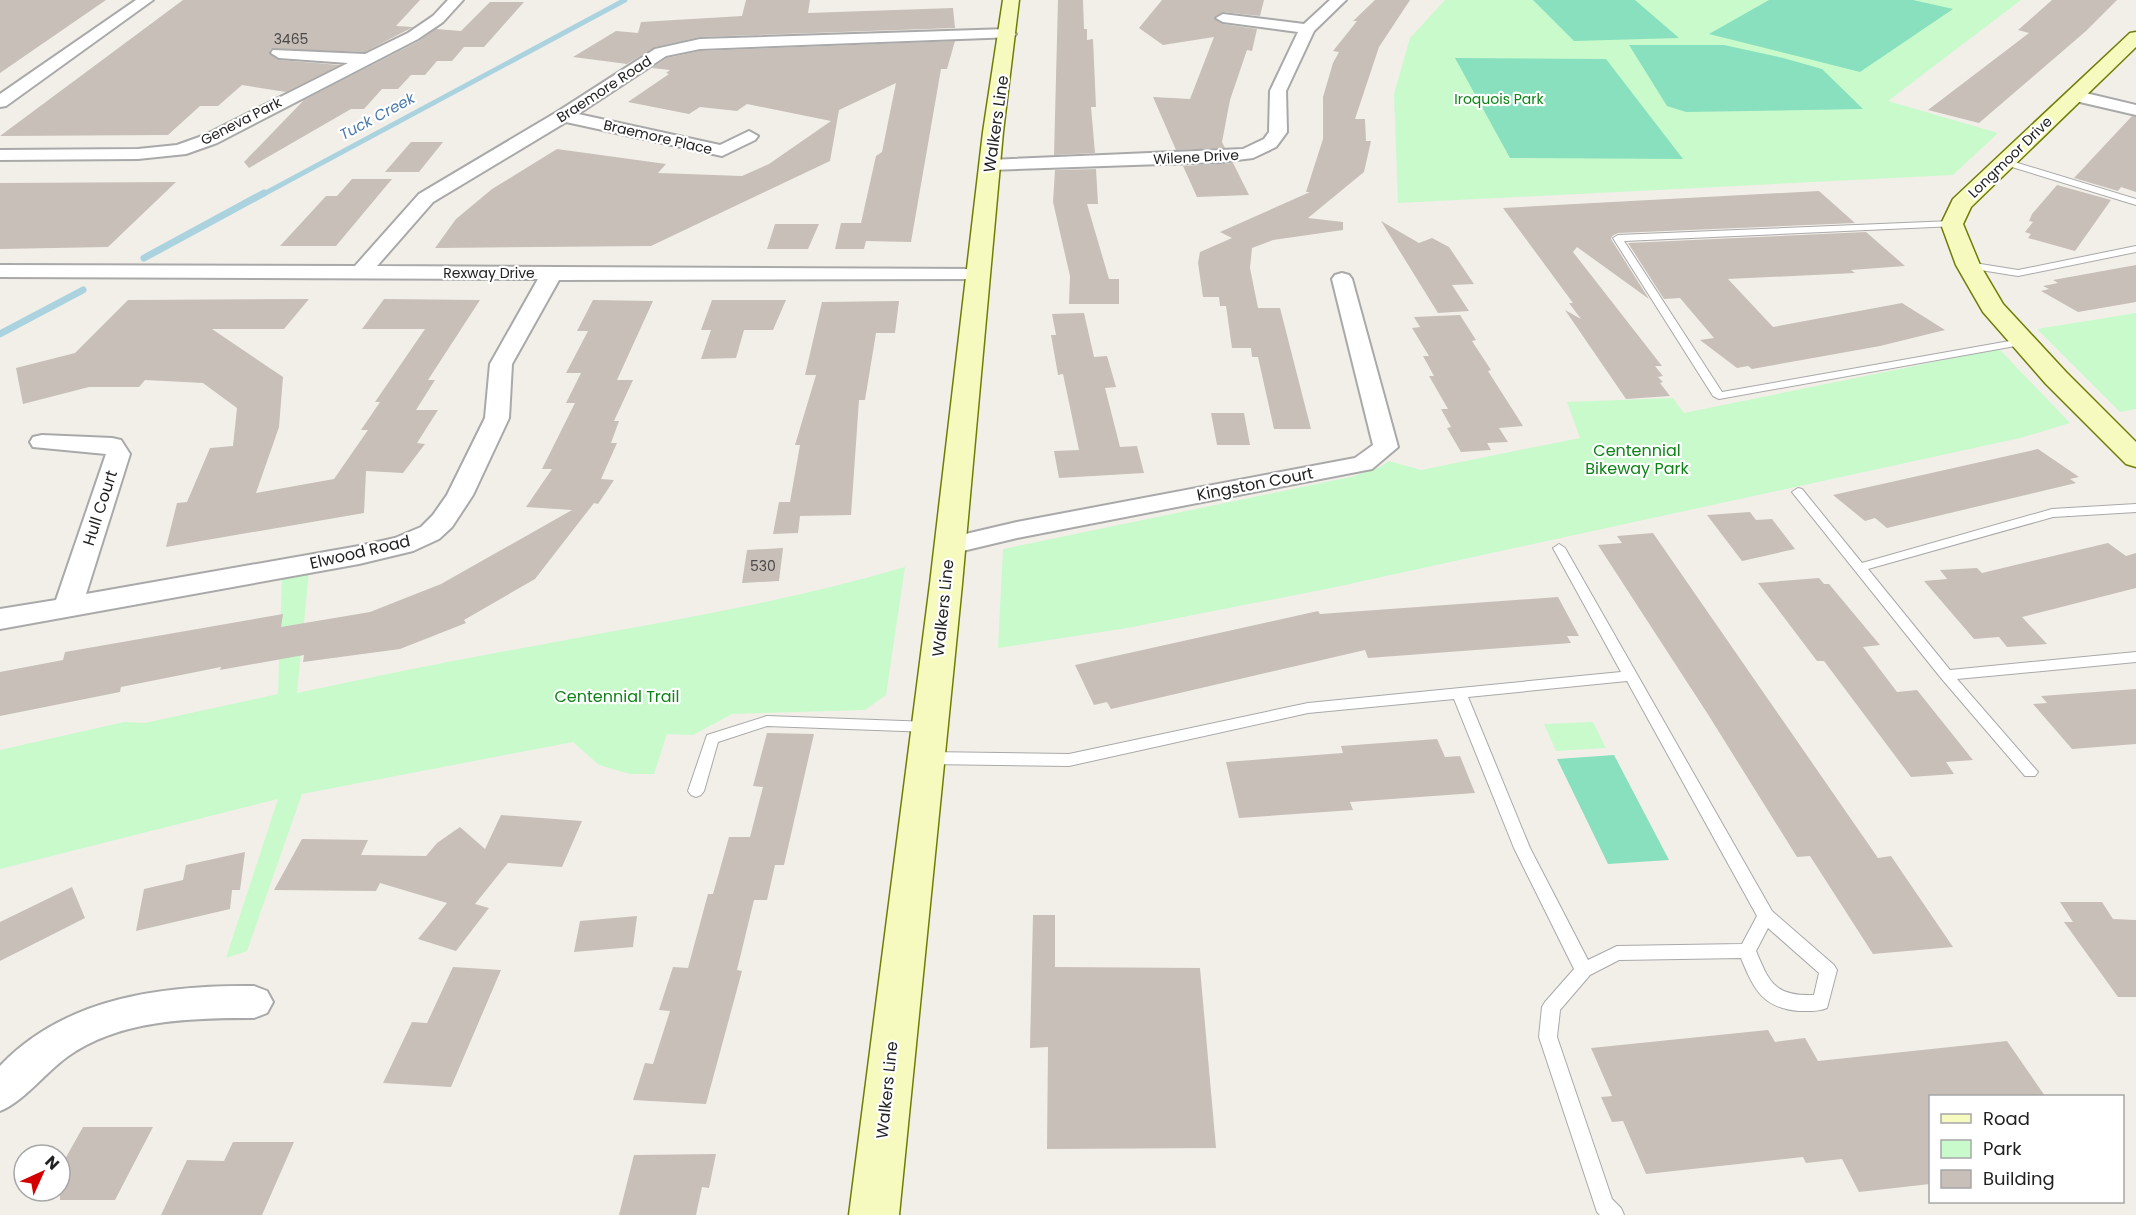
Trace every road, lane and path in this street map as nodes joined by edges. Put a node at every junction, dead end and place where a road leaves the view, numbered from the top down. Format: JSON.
{"nodes":[{"id":1,"x":146,"y":0,"type":"edge"},
{"id":2,"x":456,"y":0,"type":"edge"},
{"id":3,"x":1011,"y":0,"type":"edge"},
{"id":4,"x":1339,"y":0,"type":"edge"},
{"id":5,"x":1223,"y":18,"type":"dead end"},
{"id":6,"x":1307,"y":29,"type":"junction"},
{"id":7,"x":1008,"y":34,"type":"junction"},
{"id":8,"x":2136,"y":37,"type":"edge"},
{"id":9,"x":279,"y":53,"type":"dead end"},
{"id":10,"x":364,"y":59,"type":"junction"},
{"id":11,"x":2073,"y":95,"type":"junction"},
{"id":12,"x":0,"y":102,"type":"edge"},
{"id":13,"x":2136,"y":110,"type":"edge"},
{"id":14,"x":563,"y":116,"type":"junction"},
{"id":15,"x":749,"y":136,"type":"dead end"},
{"id":16,"x":0,"y":155,"type":"edge"},
{"id":17,"x":2005,"y":162,"type":"junction"},
{"id":18,"x":990,"y":165,"type":"junction"},
{"id":19,"x":2136,"y":202,"type":"edge"},
{"id":20,"x":1952,"y":224,"type":"junction"},
{"id":21,"x":2136,"y":249,"type":"edge"},
{"id":22,"x":1968,"y":265,"type":"junction"},
{"id":23,"x":0,"y":271,"type":"edge"},
{"id":24,"x":361,"y":272,"type":"junction"},
{"id":25,"x":552,"y":273,"type":"junction"},
{"id":26,"x":977,"y":275,"type":"junction"},
{"id":27,"x":1342,"y":279,"type":"dead end"},
{"id":28,"x":2021,"y":342,"type":"junction"},
{"id":29,"x":42,"y":442,"type":"dead end"},
{"id":30,"x":2136,"y":458,"type":"edge"},
{"id":31,"x":1798,"y":492,"type":"dead end"},
{"id":32,"x":2136,"y":508,"type":"edge"},
{"id":33,"x":950,"y":546,"type":"junction"},
{"id":34,"x":1559,"y":548,"type":"dead end"},
{"id":35,"x":1858,"y":568,"type":"junction"},
{"id":36,"x":68,"y":605,"type":"junction"},
{"id":37,"x":0,"y":619,"type":"edge"},
{"id":38,"x":2136,"y":657,"type":"edge"},
{"id":39,"x":1946,"y":675,"type":"junction"},
{"id":40,"x":1628,"y":676,"type":"junction"},
{"id":41,"x":1459,"y":694,"type":"junction"},
{"id":42,"x":928,"y":742,"type":"junction"},
{"id":43,"x":2030,"y":772,"type":"dead end"},
{"id":44,"x":696,"y":791,"type":"dead end"},
{"id":45,"x":1766,"y":916,"type":"junction"},
{"id":46,"x":1746,"y":951,"type":"junction"},
{"id":47,"x":1584,"y":970,"type":"junction"},
{"id":48,"x":254,"y":1002,"type":"dead end"},
{"id":49,"x":0,"y":1093,"type":"edge"},
{"id":50,"x":874,"y":1215,"type":"edge"},
{"id":51,"x":1614,"y":1215,"type":"edge"}],
"edges":[{"from":1,"to":12,"type":"street"},
{"from":2,"to":10,"type":"street","name":"Geneva Park"},
{"from":3,"to":7,"type":"main road","name":"Walkers Line"},
{"from":4,"to":6,"type":"street","name":"Wilene Drive"},
{"from":5,"to":6,"type":"street"},
{"from":6,"to":18,"type":"street","name":"Wilene Drive"},
{"from":7,"to":14,"type":"street","name":"Braemore Road"},
{"from":7,"to":18,"type":"main road","name":"Walkers Line"},
{"from":8,"to":11,"type":"main road","name":"Longmoor Drive"},
{"from":9,"to":10,"type":"street"},
{"from":10,"to":16,"type":"street","name":"Geneva Park"},
{"from":11,"to":13,"type":"street"},
{"from":11,"to":17,"type":"main road","name":"Longmoor Drive"},
{"from":14,"to":15,"type":"street","name":"Braemore Place"},
{"from":14,"to":24,"type":"street","name":"Braemore Road"},
{"from":17,"to":19,"type":"lane"},
{"from":17,"to":20,"type":"main road","name":"Longmoor Drive"},
{"from":18,"to":26,"type":"main road","name":"Walkers Line"},
{"from":20,"to":22,"type":"main road"},
{"from":20,"to":28,"type":"lane"},
{"from":21,"to":22,"type":"lane"},
{"from":22,"to":28,"type":"main road"},
{"from":23,"to":24,"type":"street","name":"Rexway Drive"},
{"from":24,"to":25,"type":"street","name":"Rexway Drive"},
{"from":25,"to":26,"type":"street","name":"Rexway Drive"},
{"from":25,"to":36,"type":"street","name":"Elwood Road"},
{"from":26,"to":33,"type":"main road","name":"Walkers Line"},
{"from":27,"to":33,"type":"street","name":"Kingston Court"},
{"from":28,"to":30,"type":"main road"},
{"from":29,"to":36,"type":"street","name":"Hull Court"},
{"from":31,"to":35,"type":"lane"},
{"from":32,"to":35,"type":"lane"},
{"from":33,"to":42,"type":"main road","name":"Walkers Line"},
{"from":34,"to":40,"type":"lane"},
{"from":35,"to":39,"type":"lane"},
{"from":36,"to":37,"type":"street","name":"Elwood Road"},
{"from":38,"to":39,"type":"lane"},
{"from":39,"to":43,"type":"lane"},
{"from":40,"to":41,"type":"lane"},
{"from":40,"to":45,"type":"lane"},
{"from":41,"to":42,"type":"lane"},
{"from":41,"to":47,"type":"lane"},
{"from":42,"to":44,"type":"lane"},
{"from":42,"to":50,"type":"main road","name":"Walkers Line"},
{"from":45,"to":46,"type":"lane"},
{"from":45,"to":46,"type":"lane"},
{"from":46,"to":47,"type":"lane"},
{"from":47,"to":51,"type":"lane"},
{"from":48,"to":49,"type":"street"}]}
